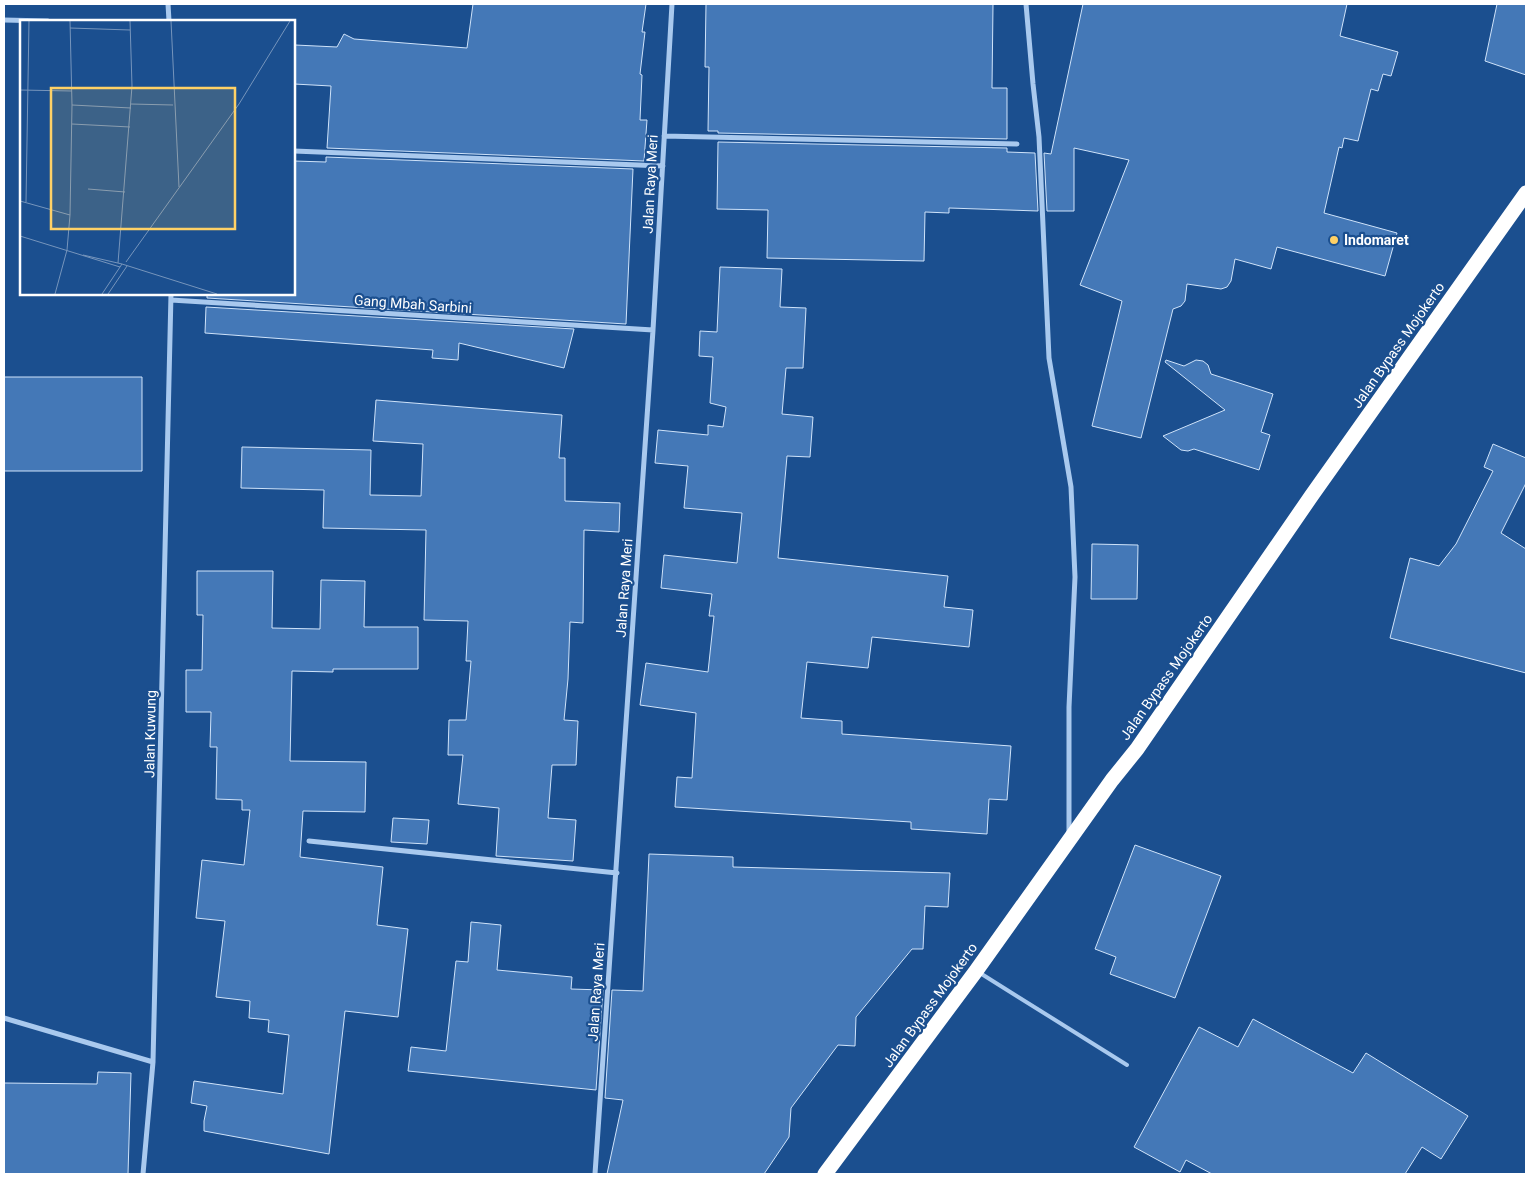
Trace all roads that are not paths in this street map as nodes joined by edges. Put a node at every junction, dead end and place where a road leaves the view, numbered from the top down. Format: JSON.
{"nodes":[{"id":1,"x":168,"y":4,"type":"edge"},
{"id":2,"x":672,"y":4,"type":"edge"},
{"id":3,"x":1026,"y":4,"type":"edge"},
{"id":4,"x":4,"y":20,"type":"edge"},
{"id":5,"x":20,"y":20,"type":"edge"},
{"id":6,"x":168,"y":20,"type":"edge"},
{"id":7,"x":664,"y":136,"type":"junction"},
{"id":8,"x":1017,"y":144,"type":"dead end"},
{"id":9,"x":295,"y":151,"type":"edge"},
{"id":10,"x":663,"y":166,"type":"junction"},
{"id":11,"x":1526,"y":193,"type":"edge"},
{"id":12,"x":171,"y":297,"type":"edge"},
{"id":13,"x":653,"y":330,"type":"junction"},
{"id":14,"x":309,"y":841,"type":"dead end"},
{"id":15,"x":1069,"y":842,"type":"junction"},
{"id":16,"x":617,"y":873,"type":"junction"},
{"id":17,"x":976,"y":971,"type":"junction"},
{"id":18,"x":4,"y":1018,"type":"edge"},
{"id":19,"x":153,"y":1062,"type":"junction"},
{"id":20,"x":1127,"y":1065,"type":"dead end"},
{"id":21,"x":143,"y":1174,"type":"edge"},
{"id":22,"x":595,"y":1174,"type":"edge"},
{"id":23,"x":825,"y":1174,"type":"edge"}],
"edges":[{"from":1,"to":6,"type":"street"},
{"from":2,"to":7,"type":"street","name":"Jalan Raya Meri"},
{"from":3,"to":15,"type":"street"},
{"from":4,"to":5,"type":"street"},
{"from":7,"to":8,"type":"street"},
{"from":7,"to":10,"type":"street","name":"Jalan Raya Meri"},
{"from":9,"to":10,"type":"street"},
{"from":10,"to":13,"type":"street","name":"Jalan Raya Meri"},
{"from":11,"to":15,"type":"highway","name":"Jalan Bypass Mojokerto"},
{"from":12,"to":13,"type":"street","name":"Gang Mbah Sarbini"},
{"from":12,"to":19,"type":"street","name":"Jalan Kuwung"},
{"from":13,"to":16,"type":"street","name":"Jalan Raya Meri"},
{"from":14,"to":16,"type":"street"},
{"from":15,"to":17,"type":"highway","name":"Jalan Bypass Mojokerto"},
{"from":16,"to":22,"type":"street","name":"Jalan Raya Meri"},
{"from":17,"to":20,"type":"lane"},
{"from":17,"to":23,"type":"highway","name":"Jalan Bypass Mojokerto"},
{"from":18,"to":19,"type":"street"},
{"from":19,"to":21,"type":"street","name":"Jalan Kuwung"}]}
